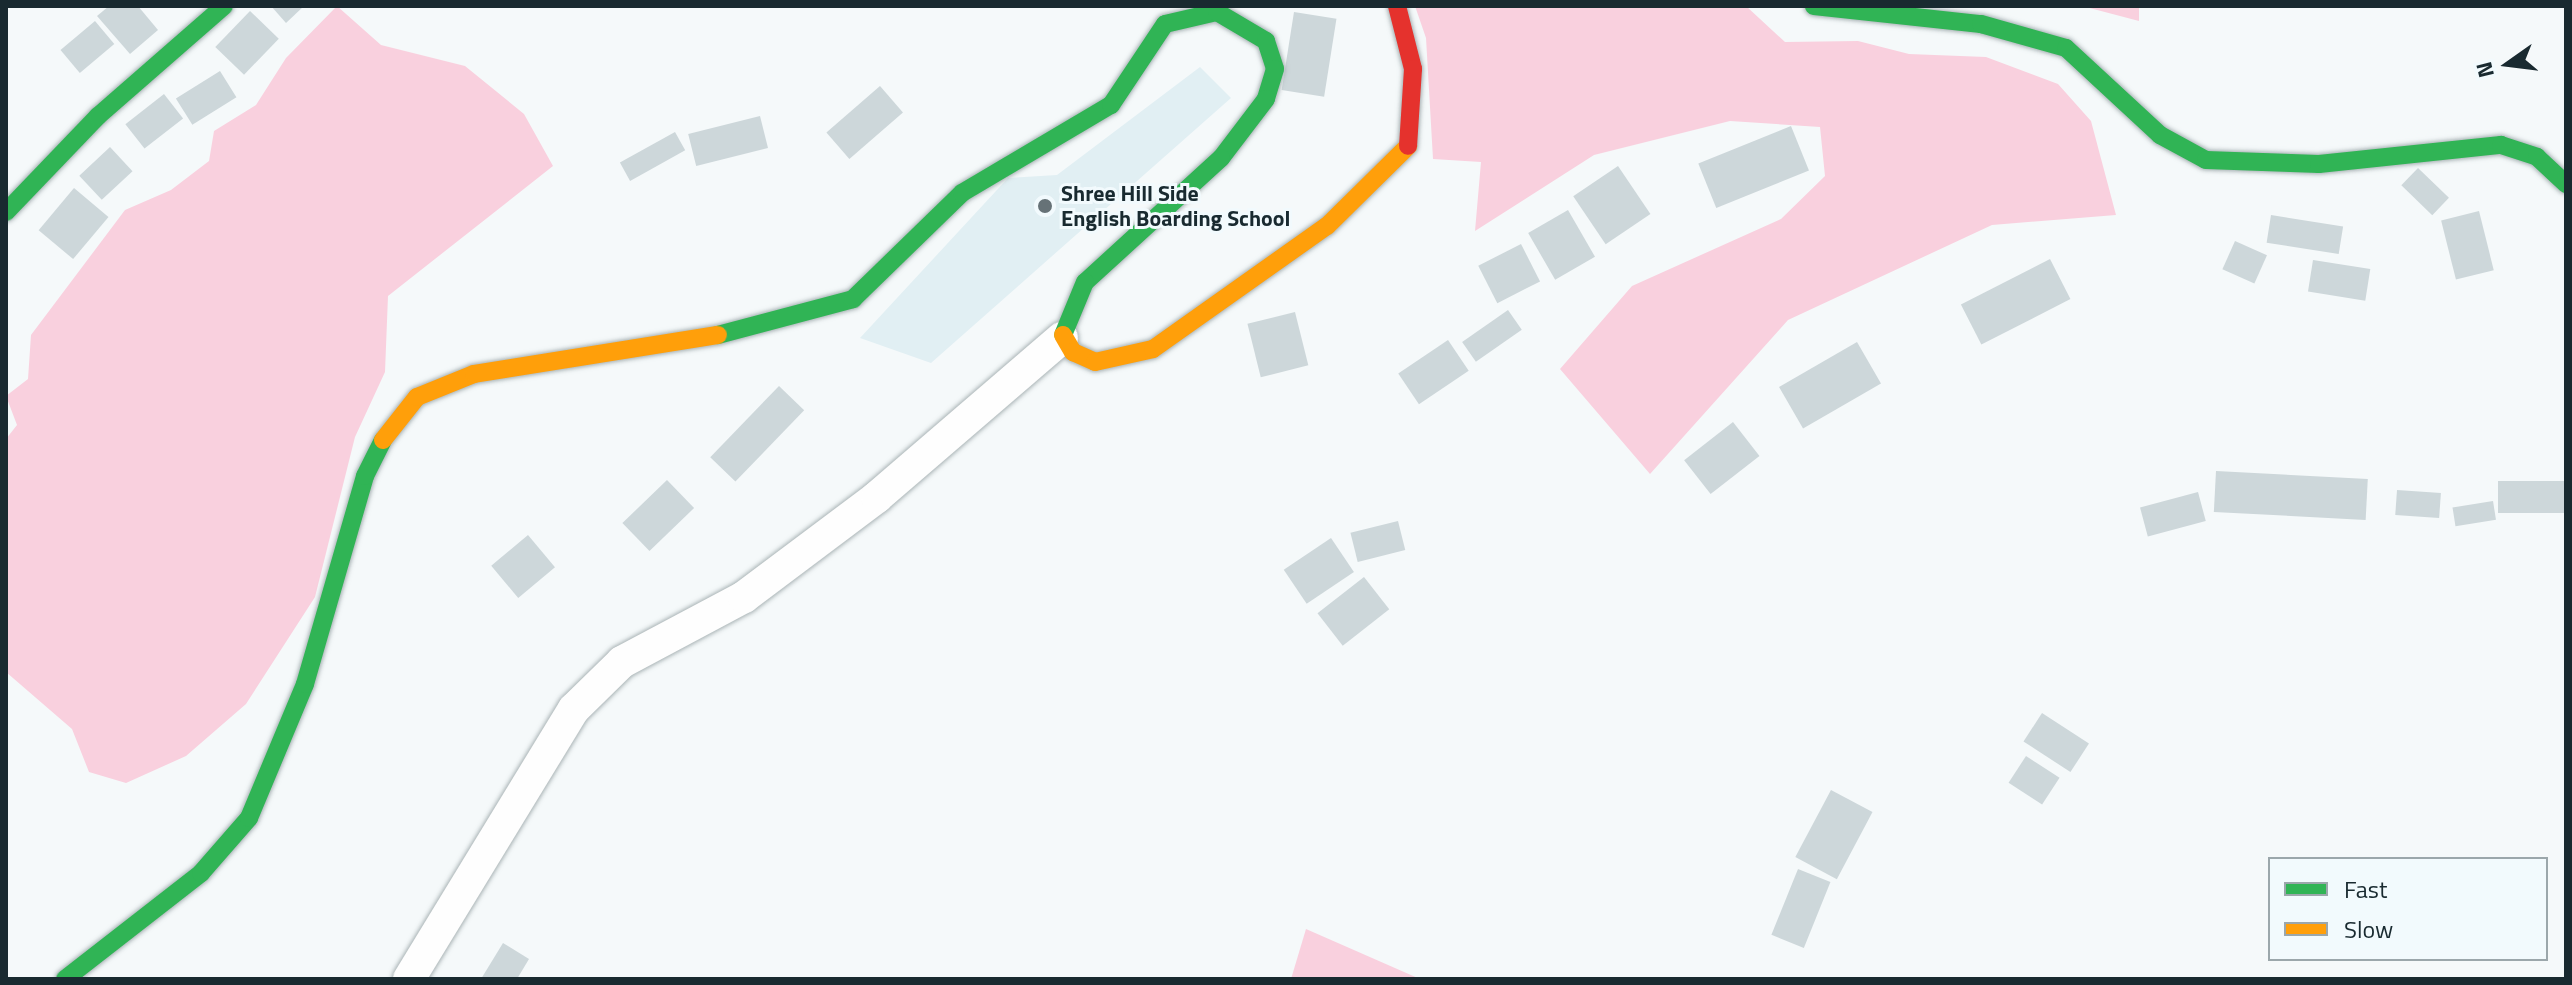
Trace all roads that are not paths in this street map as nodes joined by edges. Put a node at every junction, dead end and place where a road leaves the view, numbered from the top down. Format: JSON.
{"nodes":[{"id":1,"x":224,"y":6,"type":"edge"},
{"id":2,"x":1397,"y":6,"type":"edge"},
{"id":3,"x":1814,"y":6,"type":"edge"},
{"id":4,"x":1155,"y":15,"type":"edge"},
{"id":5,"x":2566,"y":184,"type":"edge"},
{"id":6,"x":6,"y":212,"type":"edge"},
{"id":7,"x":1062,"y":338,"type":"junction"},
{"id":8,"x":65,"y":979,"type":"edge"},
{"id":9,"x":409,"y":979,"type":"edge"}],
"edges":[{"from":1,"to":6,"type":"street"},
{"from":2,"to":7,"type":"street"},
{"from":3,"to":5,"type":"street"},
{"from":4,"to":7,"type":"street"},
{"from":4,"to":8,"type":"street"},
{"from":7,"to":9,"type":"street"}]}
